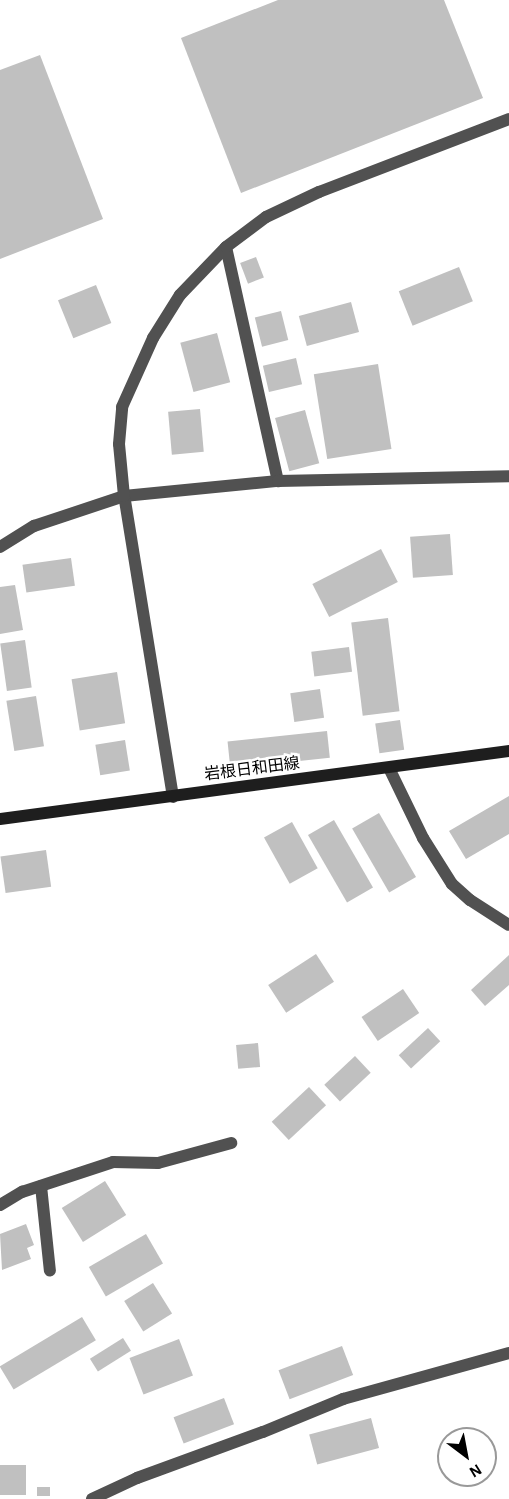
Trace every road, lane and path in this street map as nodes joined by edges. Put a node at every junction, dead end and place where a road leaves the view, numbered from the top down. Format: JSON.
{"nodes":[{"id":1,"x":509,"y":119,"type":"edge"},
{"id":2,"x":226,"y":247,"type":"junction"},
{"id":3,"x":509,"y":476,"type":"edge"},
{"id":4,"x":278,"y":481,"type":"junction"},
{"id":5,"x":124,"y":496,"type":"junction"},
{"id":6,"x":0,"y":547,"type":"edge"},
{"id":7,"x":509,"y":751,"type":"edge"},
{"id":8,"x":389,"y":768,"type":"junction"},
{"id":9,"x":173,"y":796,"type":"junction"},
{"id":10,"x":0,"y":819,"type":"edge"},
{"id":11,"x":509,"y":925,"type":"edge"},
{"id":12,"x":231,"y":1143,"type":"dead end"},
{"id":13,"x":40,"y":1186,"type":"junction"},
{"id":14,"x":0,"y":1205,"type":"edge"},
{"id":15,"x":50,"y":1271,"type":"dead end"},
{"id":16,"x":509,"y":1353,"type":"edge"},
{"id":17,"x":92,"y":1499,"type":"edge"}],
"edges":[{"from":1,"to":2,"type":"street"},
{"from":2,"to":4,"type":"street"},
{"from":2,"to":5,"type":"street"},
{"from":3,"to":4,"type":"street"},
{"from":4,"to":5,"type":"street"},
{"from":5,"to":6,"type":"street"},
{"from":5,"to":9,"type":"street"},
{"from":7,"to":8,"type":"main road","name":"岩根日和田線"},
{"from":8,"to":9,"type":"main road","name":"岩根日和田線"},
{"from":8,"to":11,"type":"street"},
{"from":9,"to":10,"type":"main road","name":"岩根日和田線"},
{"from":12,"to":13,"type":"street"},
{"from":13,"to":14,"type":"street"},
{"from":13,"to":15,"type":"street"},
{"from":16,"to":17,"type":"street"}]}
